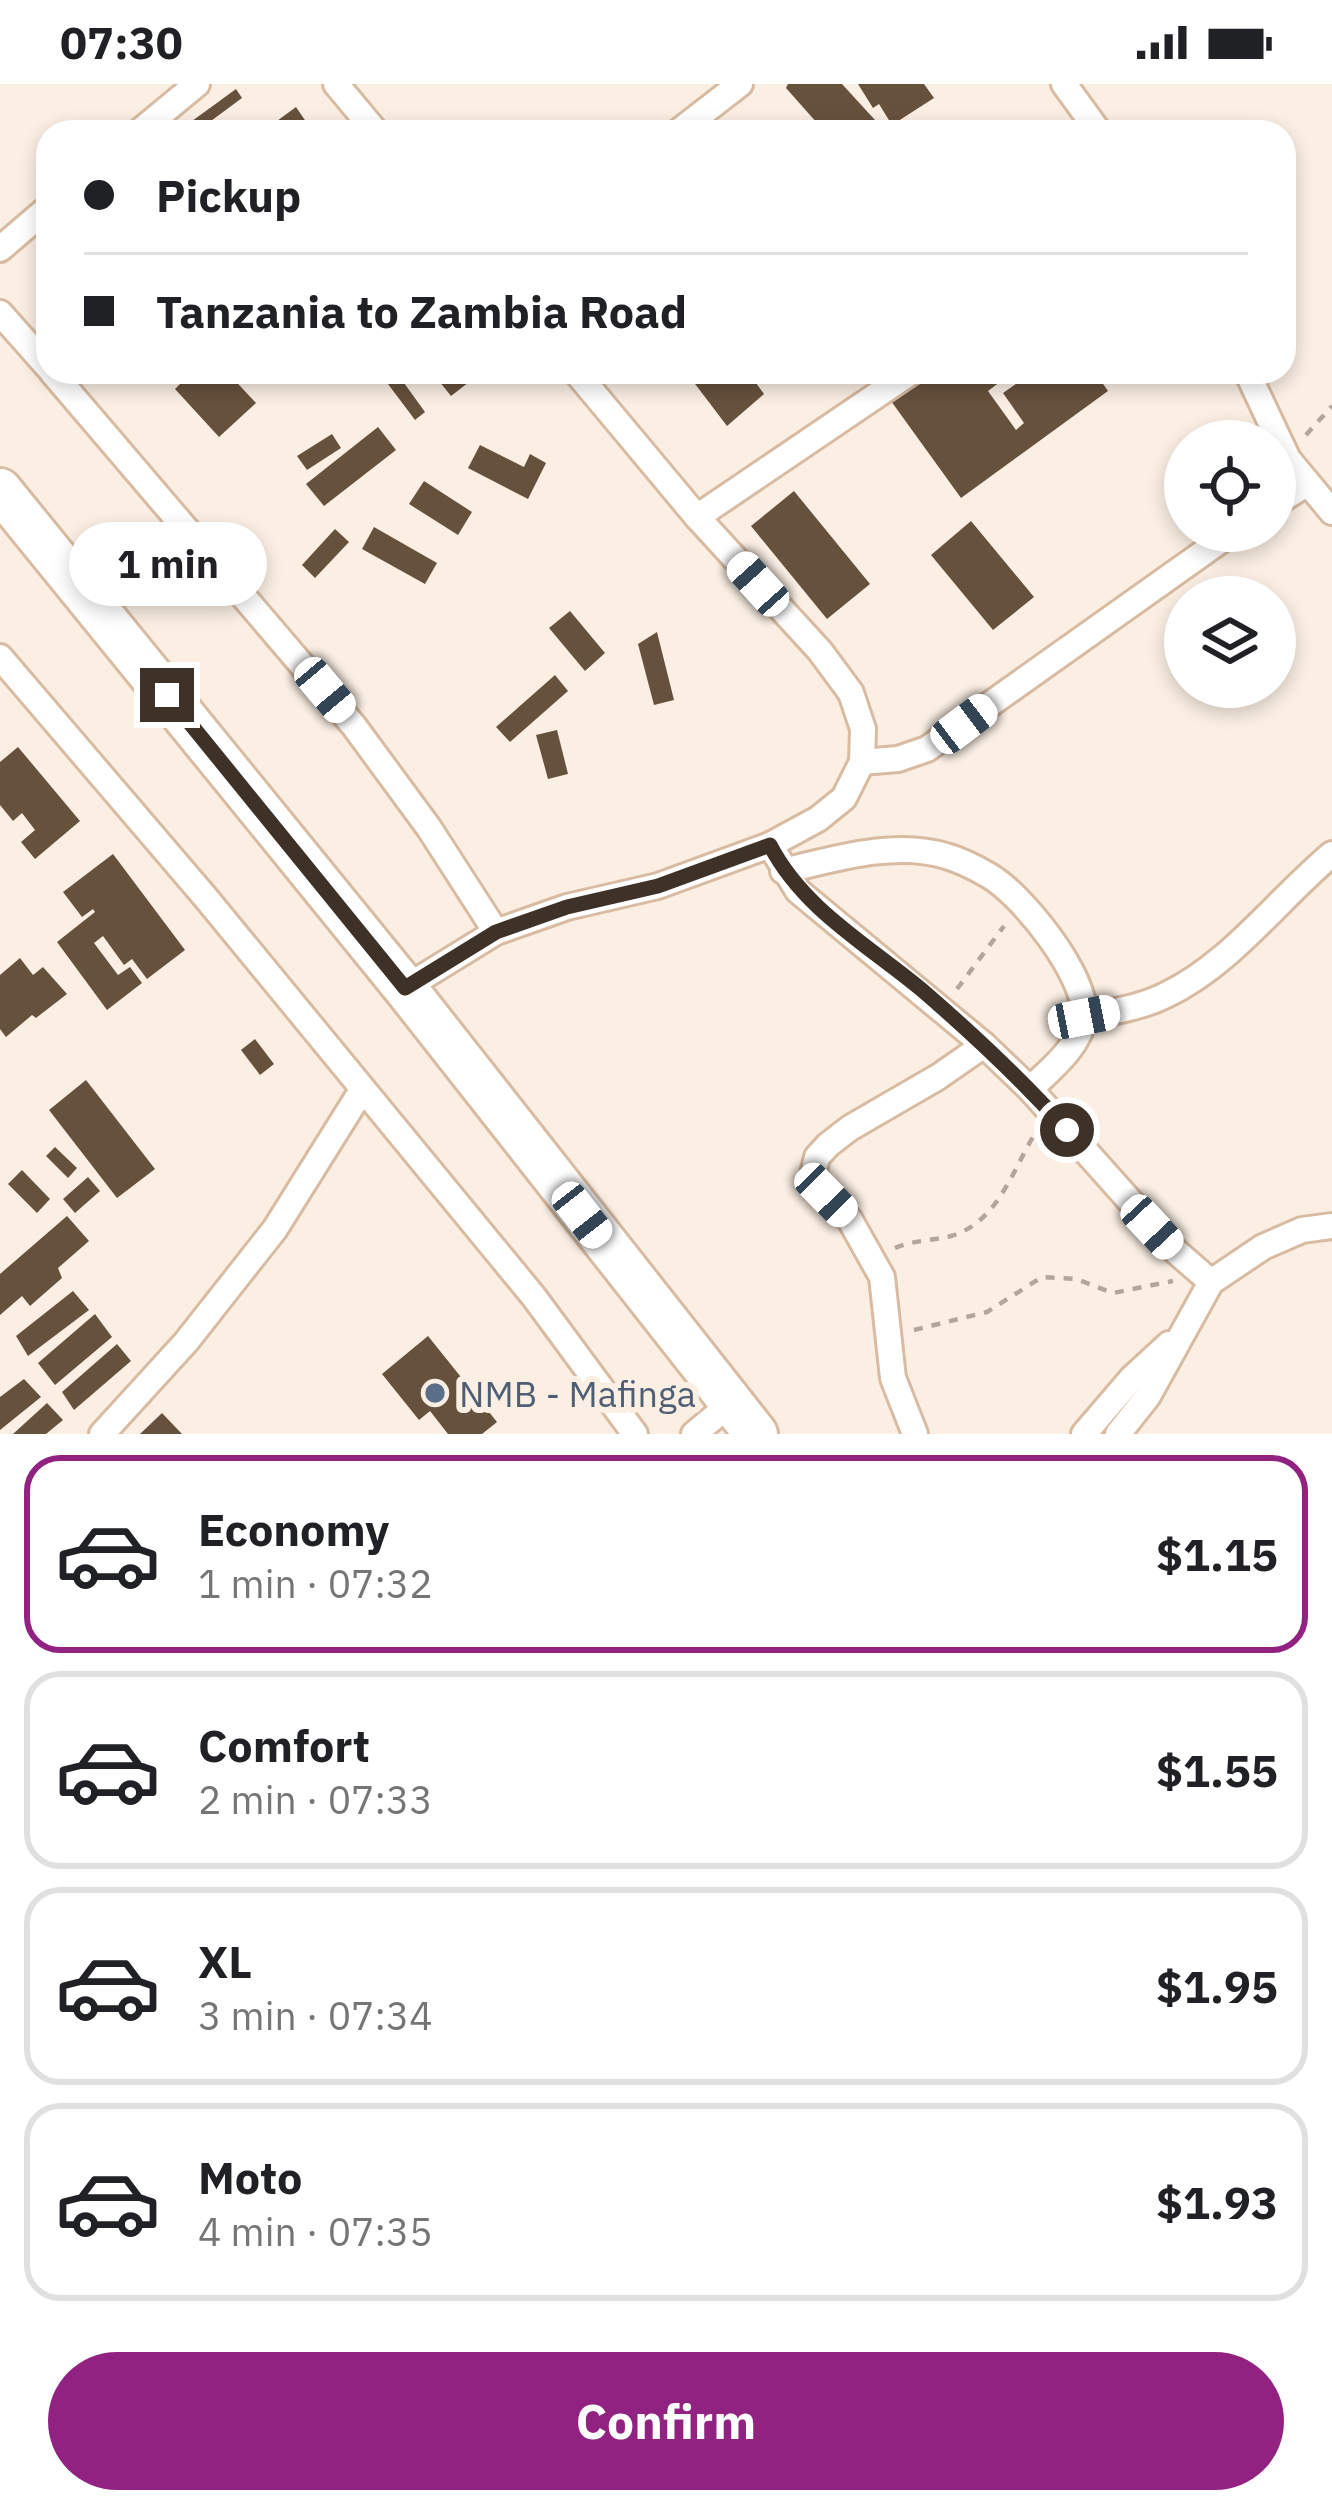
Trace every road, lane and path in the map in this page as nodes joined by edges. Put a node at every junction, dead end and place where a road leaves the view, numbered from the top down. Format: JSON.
{"nodes":[{"id":1,"x":196,"y":84,"type":"edge"},
{"id":2,"x":336,"y":84,"type":"edge"},
{"id":3,"x":740,"y":84,"type":"edge"},
{"id":4,"x":1064,"y":84,"type":"edge"},
{"id":5,"x":153,"y":120,"type":"edge"},
{"id":6,"x":366,"y":120,"type":"edge"},
{"id":7,"x":694,"y":120,"type":"edge"},
{"id":8,"x":1090,"y":120,"type":"edge"},
{"id":9,"x":36,"y":218,"type":"edge"},
{"id":10,"x":0,"y":249,"type":"edge"},
{"id":11,"x":0,"y":313,"type":"edge"},
{"id":12,"x":36,"y":354,"type":"edge"},
{"id":13,"x":62,"y":384,"type":"edge"},
{"id":14,"x":586,"y":384,"type":"edge"},
{"id":15,"x":893,"y":384,"type":"edge"},
{"id":16,"x":1253,"y":384,"type":"edge"},
{"id":17,"x":1332,"y":406,"type":"edge"},
{"id":18,"x":1270,"y":420,"type":"edge"},
{"id":19,"x":1296,"y":449,"type":"edge"},
{"id":20,"x":1296,"y":470,"type":"edge"},
{"id":21,"x":1306,"y":484,"type":"junction"},
{"id":22,"x":0,"y":490,"type":"edge"},
{"id":23,"x":1296,"y":490,"type":"edge"},
{"id":24,"x":1332,"y":512,"type":"edge"},
{"id":25,"x":697,"y":517,"type":"junction"},
{"id":26,"x":1204,"y":552,"type":"edge"},
{"id":27,"x":0,"y":657,"type":"edge"},
{"id":28,"x":862,"y":762,"type":"junction"},
{"id":29,"x":770,"y":845,"type":"junction"},
{"id":30,"x":1332,"y":854,"type":"edge"},
{"id":31,"x":783,"y":871,"type":"junction"},
{"id":32,"x":1020,"y":904,"type":"junction"},
{"id":33,"x":496,"y":932,"type":"junction"},
{"id":34,"x":405,"y":988,"type":"junction"},
{"id":35,"x":943,"y":1008,"type":"junction"},
{"id":36,"x":1084,"y":1017,"type":"junction"},
{"id":37,"x":984,"y":1045,"type":"junction"},
{"id":38,"x":1030,"y":1089,"type":"junction"},
{"id":39,"x":362,"y":1090,"type":"junction"},
{"id":40,"x":1053,"y":1114,"type":"junction"},
{"id":41,"x":1332,"y":1226,"type":"edge"},
{"id":42,"x":875,"y":1260,"type":"junction"},
{"id":43,"x":1206,"y":1278,"type":"junction"},
{"id":44,"x":889,"y":1330,"type":"junction"},
{"id":45,"x":1183,"y":1332,"type":"junction"},
{"id":46,"x":743,"y":1419,"type":"edge"},
{"id":47,"x":102,"y":1434,"type":"edge"},
{"id":48,"x":635,"y":1434,"type":"edge"},
{"id":49,"x":694,"y":1434,"type":"edge"},
{"id":50,"x":915,"y":1434,"type":"edge"},
{"id":51,"x":1084,"y":1434,"type":"edge"},
{"id":52,"x":1118,"y":1434,"type":"edge"}],
"edges":[{"from":1,"to":5,"type":"street"},
{"from":2,"to":6,"type":"street"},
{"from":3,"to":7,"type":"street"},
{"from":4,"to":8,"type":"street"},
{"from":9,"to":10,"type":"street"},
{"from":11,"to":12,"type":"street"},
{"from":13,"to":33,"type":"street"},
{"from":14,"to":25,"type":"street"},
{"from":15,"to":25,"type":"street"},
{"from":16,"to":18,"type":"street"},
{"from":17,"to":19,"type":"path"},
{"from":20,"to":21,"type":"street"},
{"from":21,"to":23,"type":"street"},
{"from":21,"to":24,"type":"street"},
{"from":22,"to":34,"type":"highway"},
{"from":25,"to":28,"type":"street"},
{"from":26,"to":28,"type":"street"},
{"from":27,"to":39,"type":"street"},
{"from":28,"to":29,"type":"street"},
{"from":29,"to":31,"type":"street"},
{"from":29,"to":33,"type":"street"},
{"from":30,"to":36,"type":"street"},
{"from":31,"to":32,"type":"street"},
{"from":31,"to":35,"type":"street"},
{"from":32,"to":35,"type":"path"},
{"from":32,"to":36,"type":"street"},
{"from":33,"to":34,"type":"street"},
{"from":34,"to":46,"type":"highway"},
{"from":35,"to":37,"type":"street"},
{"from":36,"to":38,"type":"street"},
{"from":37,"to":38,"type":"street"},
{"from":37,"to":42,"type":"street"},
{"from":38,"to":40,"type":"street"},
{"from":39,"to":47,"type":"street"},
{"from":39,"to":48,"type":"street"},
{"from":40,"to":42,"type":"path"},
{"from":40,"to":43,"type":"street"},
{"from":41,"to":43,"type":"street"},
{"from":42,"to":44,"type":"street"},
{"from":43,"to":44,"type":"path"},
{"from":43,"to":45,"type":"street"},
{"from":44,"to":50,"type":"street"},
{"from":45,"to":51,"type":"street"},
{"from":45,"to":52,"type":"street"},
{"from":46,"to":49,"type":"street"}]}
